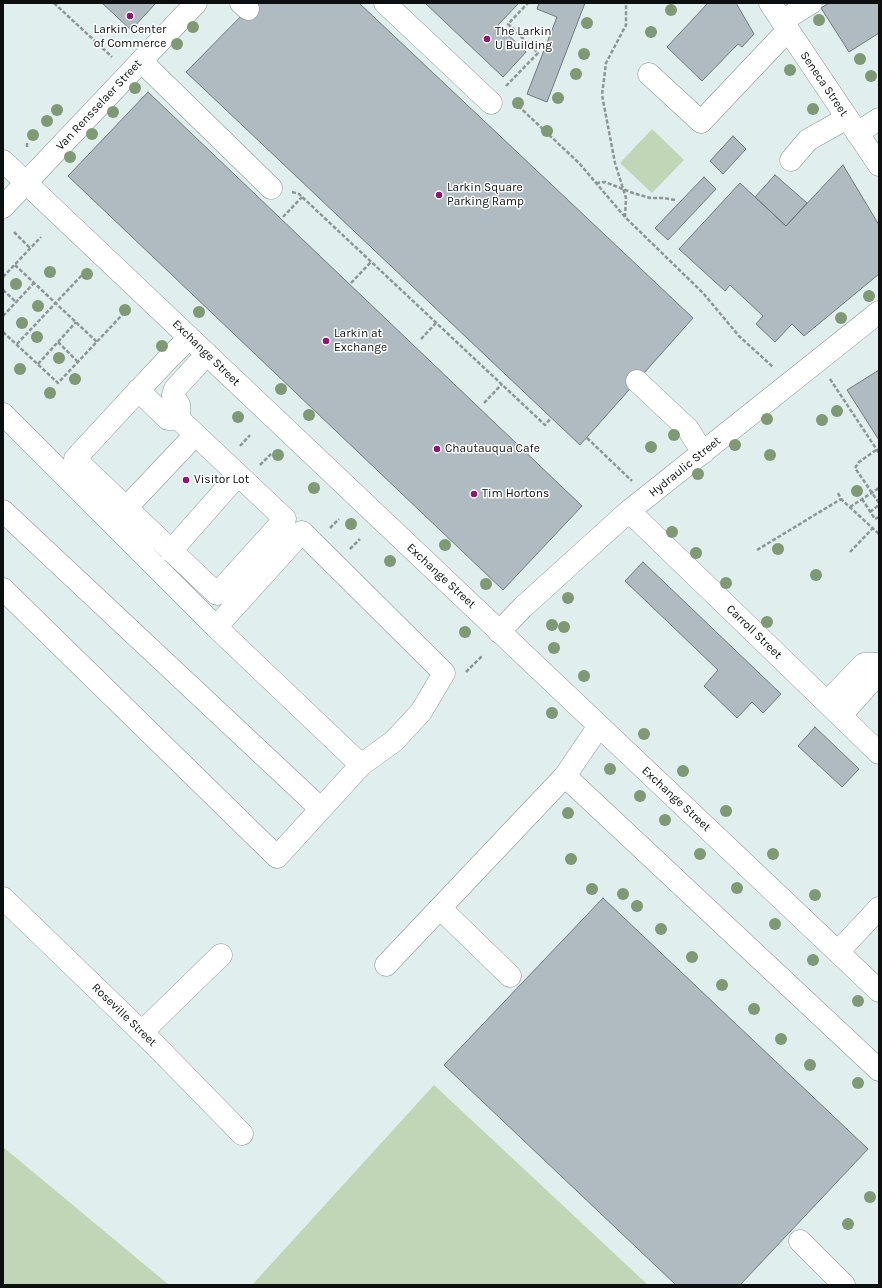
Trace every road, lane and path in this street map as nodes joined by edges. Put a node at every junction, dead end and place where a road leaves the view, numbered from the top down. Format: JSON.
{"nodes":[{"id":1,"x":54,"y":3,"type":"edge"},
{"id":2,"x":196,"y":3,"type":"edge"},
{"id":3,"x":385,"y":3,"type":"edge"},
{"id":4,"x":528,"y":3,"type":"edge"},
{"id":5,"x":626,"y":3,"type":"edge"},
{"id":6,"x":811,"y":3,"type":"edge"},
{"id":7,"x":780,"y":18,"type":"edge"},
{"id":8,"x":112,"y":56,"type":"dead end"},
{"id":9,"x":141,"y":61,"type":"junction"},
{"id":10,"x":649,"y":74,"type":"dead end"},
{"id":11,"x":496,"y":97,"type":"joint"},
{"id":12,"x":512,"y":101,"type":"dead end"},
{"id":13,"x":879,"y":119,"type":"edge"},
{"id":14,"x":852,"y":125,"type":"junction"},
{"id":15,"x":27,"y":142,"type":"dead end"},
{"id":16,"x":27,"y":147,"type":"dead end"},
{"id":17,"x":791,"y":160,"type":"dead end"},
{"id":18,"x":3,"y":161,"type":"edge"},
{"id":19,"x":879,"y":165,"type":"edge"},
{"id":20,"x":26,"y":183,"type":"junction"},
{"id":21,"x":596,"y":183,"type":"junction"},
{"id":22,"x":271,"y":188,"type":"dead end"},
{"id":23,"x":623,"y":189,"type":"junction"},
{"id":24,"x":299,"y":194,"type":"dead end"},
{"id":25,"x":302,"y":197,"type":"junction"},
{"id":26,"x":675,"y":200,"type":"dead end"},
{"id":27,"x":3,"y":207,"type":"edge"},
{"id":28,"x":283,"y":217,"type":"dead end"},
{"id":29,"x":625,"y":217,"type":"junction"},
{"id":30,"x":14,"y":232,"type":"dead end"},
{"id":31,"x":41,"y":237,"type":"dead end"},
{"id":32,"x":30,"y":248,"type":"junction"},
{"id":33,"x":371,"y":262,"type":"junction"},
{"id":34,"x":14,"y":265,"type":"junction"},
{"id":35,"x":82,"y":275,"type":"dead end"},
{"id":36,"x":3,"y":276,"type":"edge"},
{"id":37,"x":34,"y":283,"type":"junction"},
{"id":38,"x":351,"y":283,"type":"dead end"},
{"id":39,"x":3,"y":290,"type":"edge"},
{"id":40,"x":16,"y":302,"type":"junction"},
{"id":41,"x":56,"y":303,"type":"junction"},
{"id":42,"x":879,"y":312,"type":"edge"},
{"id":43,"x":123,"y":314,"type":"dead end"},
{"id":44,"x":3,"y":316,"type":"edge"},
{"id":45,"x":76,"y":322,"type":"junction"},
{"id":46,"x":436,"y":323,"type":"junction"},
{"id":47,"x":3,"y":332,"type":"edge"},
{"id":48,"x":189,"y":338,"type":"junction"},
{"id":49,"x":421,"y":339,"type":"dead end"},
{"id":50,"x":58,"y":342,"type":"junction"},
{"id":51,"x":97,"y":342,"type":"junction"},
{"id":52,"x":17,"y":344,"type":"junction"},
{"id":53,"x":207,"y":354,"type":"junction"},
{"id":54,"x":78,"y":362,"type":"junction"},
{"id":55,"x":38,"y":364,"type":"junction"},
{"id":56,"x":774,"y":368,"type":"dead end"},
{"id":57,"x":830,"y":379,"type":"dead end"},
{"id":58,"x":637,"y":381,"type":"dead end"},
{"id":59,"x":502,"y":384,"type":"junction"},
{"id":60,"x":138,"y":390,"type":"junction"},
{"id":61,"x":484,"y":402,"type":"dead end"},
{"id":62,"x":3,"y":414,"type":"edge"},
{"id":63,"x":551,"y":418,"type":"dead end"},
{"id":64,"x":179,"y":419,"type":"junction"},
{"id":65,"x":195,"y":435,"type":"junction"},
{"id":66,"x":250,"y":435,"type":"dead end"},
{"id":67,"x":248,"y":438,"type":"dead end"},
{"id":68,"x":587,"y":438,"type":"dead end"},
{"id":69,"x":876,"y":450,"type":"junction"},
{"id":70,"x":703,"y":453,"type":"junction"},
{"id":71,"x":879,"y":453,"type":"edge"},
{"id":72,"x":271,"y":454,"type":"dead end"},
{"id":73,"x":268,"y":457,"type":"dead end"},
{"id":74,"x":238,"y":475,"type":"junction"},
{"id":75,"x":632,"y":481,"type":"dead end"},
{"id":76,"x":879,"y":488,"type":"edge"},
{"id":77,"x":838,"y":493,"type":"dead end"},
{"id":78,"x":872,"y":493,"type":"junction"},
{"id":79,"x":841,"y":499,"type":"junction"},
{"id":80,"x":862,"y":499,"type":"junction"},
{"id":81,"x":879,"y":504,"type":"edge"},
{"id":82,"x":850,"y":507,"type":"junction"},
{"id":83,"x":126,"y":508,"type":"junction"},
{"id":84,"x":3,"y":511,"type":"edge"},
{"id":85,"x":629,"y":511,"type":"junction"},
{"id":86,"x":870,"y":512,"type":"junction"},
{"id":87,"x":879,"y":517,"type":"edge"},
{"id":88,"x":339,"y":519,"type":"dead end"},
{"id":89,"x":336,"y":522,"type":"dead end"},
{"id":90,"x":786,"y":526,"type":"dead end"},
{"id":91,"x":873,"y":528,"type":"junction"},
{"id":92,"x":789,"y":531,"type":"junction"},
{"id":93,"x":879,"y":534,"type":"edge"},
{"id":94,"x":360,"y":538,"type":"dead end"},
{"id":95,"x":357,"y":541,"type":"dead end"},
{"id":96,"x":757,"y":550,"type":"dead end"},
{"id":97,"x":172,"y":551,"type":"junction"},
{"id":98,"x":850,"y":552,"type":"dead end"},
{"id":99,"x":3,"y":588,"type":"edge"},
{"id":100,"x":216,"y":627,"type":"junction"},
{"id":101,"x":499,"y":632,"type":"junction"},
{"id":102,"x":483,"y":655,"type":"dead end"},
{"id":103,"x":879,"y":665,"type":"edge"},
{"id":104,"x":468,"y":672,"type":"dead end"},
{"id":105,"x":834,"y":708,"type":"junction"},
{"id":106,"x":599,"y":726,"type":"junction"},
{"id":107,"x":879,"y":753,"type":"edge"},
{"id":108,"x":361,"y":765,"type":"junction"},
{"id":109,"x":565,"y":776,"type":"junction"},
{"id":110,"x":320,"y":809,"type":"junction"},
{"id":111,"x":3,"y":898,"type":"edge"},
{"id":112,"x":440,"y":908,"type":"junction"},
{"id":113,"x":879,"y":908,"type":"edge"},
{"id":114,"x":838,"y":952,"type":"junction"},
{"id":115,"x":221,"y":955,"type":"dead end"},
{"id":116,"x":386,"y":965,"type":"dead end"},
{"id":117,"x":510,"y":976,"type":"dead end"},
{"id":118,"x":879,"y":991,"type":"edge"},
{"id":119,"x":142,"y":1032,"type":"junction"},
{"id":120,"x":879,"y":1070,"type":"edge"},
{"id":121,"x":242,"y":1134,"type":"dead end"},
{"id":122,"x":800,"y":1241,"type":"dead end"},
{"id":123,"x":844,"y":1285,"type":"edge"}],
"edges":[{"from":1,"to":8,"type":"path"},
{"from":2,"to":9,"type":"street","name":"Van Rensselaer Street"},
{"from":3,"to":11,"type":"street"},
{"from":4,"to":11,"type":"path"},
{"from":5,"to":23,"type":"path"},
{"from":6,"to":7,"type":"street"},
{"from":7,"to":10,"type":"street"},
{"from":7,"to":14,"type":"street","name":"Seneca Street"},
{"from":9,"to":20,"type":"street","name":"Van Rensselaer Street"},
{"from":9,"to":22,"type":"street"},
{"from":12,"to":21,"type":"path"},
{"from":13,"to":14,"type":"street"},
{"from":14,"to":17,"type":"street"},
{"from":14,"to":19,"type":"street","name":"Seneca Street"},
{"from":15,"to":16,"type":"path"},
{"from":18,"to":20,"type":"street","name":"Exchange Street"},
{"from":20,"to":27,"type":"street","name":"Van Rensselaer Street"},
{"from":20,"to":48,"type":"street","name":"Exchange Street"},
{"from":21,"to":23,"type":"path"},
{"from":21,"to":29,"type":"path"},
{"from":23,"to":26,"type":"path"},
{"from":23,"to":29,"type":"path"},
{"from":24,"to":25,"type":"path"},
{"from":25,"to":28,"type":"path"},
{"from":25,"to":33,"type":"path"},
{"from":29,"to":56,"type":"path"},
{"from":30,"to":32,"type":"path"},
{"from":31,"to":32,"type":"path"},
{"from":32,"to":34,"type":"path"},
{"from":33,"to":38,"type":"path"},
{"from":33,"to":46,"type":"path"},
{"from":34,"to":36,"type":"path"},
{"from":34,"to":37,"type":"path"},
{"from":35,"to":41,"type":"path"},
{"from":37,"to":40,"type":"path"},
{"from":37,"to":41,"type":"path"},
{"from":39,"to":40,"type":"path"},
{"from":40,"to":44,"type":"path"},
{"from":41,"to":45,"type":"path"},
{"from":41,"to":52,"type":"path"},
{"from":42,"to":70,"type":"street","name":"Hydraulic Street"},
{"from":43,"to":51,"type":"path"},
{"from":45,"to":50,"type":"path"},
{"from":45,"to":51,"type":"path"},
{"from":46,"to":49,"type":"path"},
{"from":46,"to":59,"type":"path"},
{"from":47,"to":52,"type":"path"},
{"from":48,"to":53,"type":"street","name":"Exchange Street"},
{"from":48,"to":60,"type":"street"},
{"from":50,"to":54,"type":"path"},
{"from":50,"to":55,"type":"path"},
{"from":51,"to":54,"type":"path"},
{"from":52,"to":55,"type":"path"},
{"from":53,"to":64,"type":"street"},
{"from":53,"to":101,"type":"street","name":"Exchange Street"},
{"from":54,"to":55,"type":"path"},
{"from":57,"to":69,"type":"path"},
{"from":58,"to":70,"type":"street"},
{"from":59,"to":61,"type":"path"},
{"from":59,"to":63,"type":"path"},
{"from":60,"to":64,"type":"street"},
{"from":60,"to":83,"type":"street"},
{"from":62,"to":100,"type":"street"},
{"from":64,"to":65,"type":"street"},
{"from":65,"to":74,"type":"street"},
{"from":65,"to":83,"type":"street"},
{"from":66,"to":67,"type":"path"},
{"from":68,"to":75,"type":"path"},
{"from":69,"to":71,"type":"path"},
{"from":69,"to":78,"type":"path"},
{"from":70,"to":85,"type":"street","name":"Hydraulic Street"},
{"from":72,"to":73,"type":"path"},
{"from":74,"to":97,"type":"street"},
{"from":74,"to":97,"type":"street"},
{"from":76,"to":78,"type":"path"},
{"from":77,"to":79,"type":"path"},
{"from":78,"to":80,"type":"path"},
{"from":78,"to":81,"type":"path"},
{"from":79,"to":82,"type":"path"},
{"from":79,"to":92,"type":"path"},
{"from":80,"to":82,"type":"path"},
{"from":80,"to":86,"type":"path"},
{"from":81,"to":86,"type":"path"},
{"from":82,"to":91,"type":"path"},
{"from":83,"to":97,"type":"street"},
{"from":84,"to":110,"type":"street"},
{"from":85,"to":101,"type":"street","name":"Hydraulic Street"},
{"from":85,"to":105,"type":"street","name":"Carroll Street"},
{"from":86,"to":87,"type":"path"},
{"from":88,"to":89,"type":"path"},
{"from":90,"to":92,"type":"path"},
{"from":91,"to":93,"type":"path"},
{"from":91,"to":98,"type":"path"},
{"from":92,"to":96,"type":"path"},
{"from":94,"to":95,"type":"path"},
{"from":99,"to":110,"type":"street"},
{"from":100,"to":108,"type":"street"},
{"from":100,"to":108,"type":"street"},
{"from":101,"to":106,"type":"street","name":"Exchange Street"},
{"from":102,"to":104,"type":"path"},
{"from":103,"to":105,"type":"street"},
{"from":105,"to":107,"type":"street","name":"Carroll Street"},
{"from":106,"to":109,"type":"street"},
{"from":106,"to":114,"type":"street","name":"Exchange Street"},
{"from":108,"to":110,"type":"street"},
{"from":109,"to":112,"type":"street"},
{"from":109,"to":120,"type":"street"},
{"from":111,"to":119,"type":"street","name":"Roseville Street"},
{"from":112,"to":116,"type":"street"},
{"from":112,"to":117,"type":"street"},
{"from":113,"to":114,"type":"street"},
{"from":114,"to":118,"type":"street","name":"Exchange Street"},
{"from":115,"to":119,"type":"street"},
{"from":119,"to":121,"type":"street","name":"Roseville Street"},
{"from":122,"to":123,"type":"street"}]}
